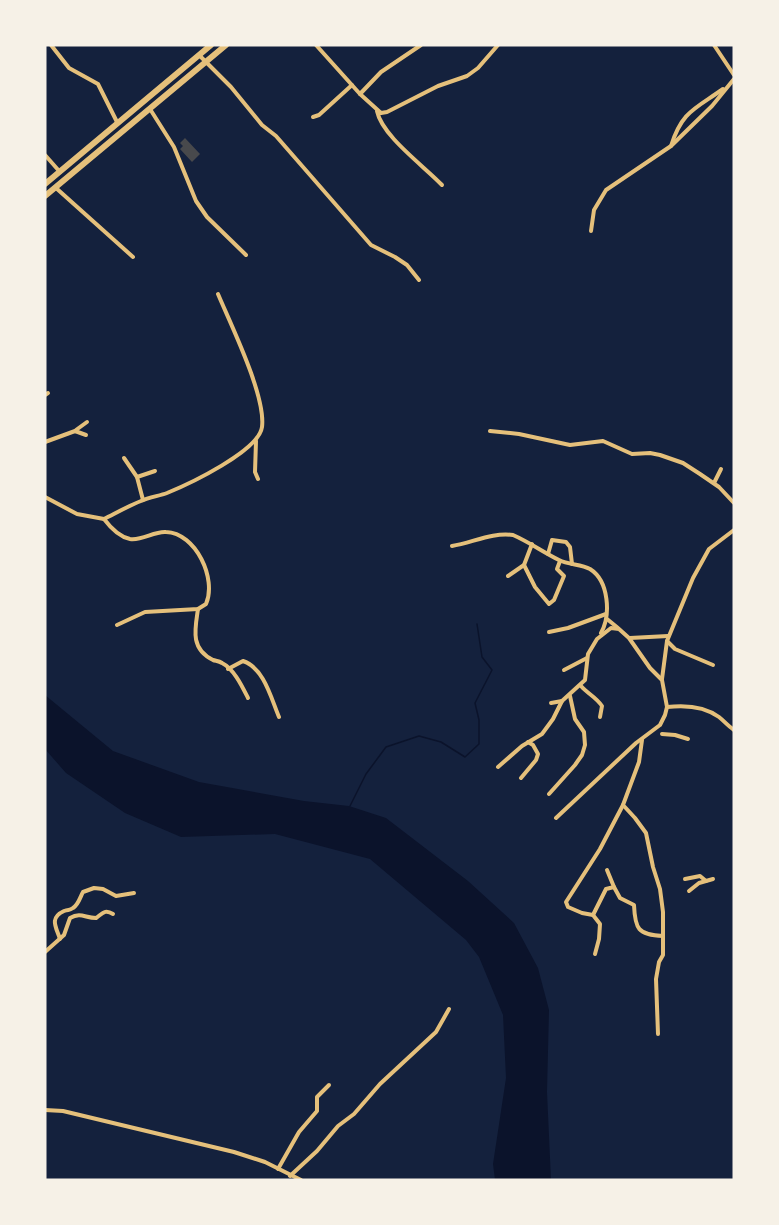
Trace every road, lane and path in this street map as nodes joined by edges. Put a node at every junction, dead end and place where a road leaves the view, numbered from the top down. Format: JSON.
{"nodes":[{"id":1,"x":51,"y":45,"type":"edge"},
{"id":2,"x":197,"y":45,"type":"edge"},
{"id":3,"x":211,"y":45,"type":"edge"},
{"id":4,"x":226,"y":45,"type":"edge"},
{"id":5,"x":316,"y":45,"type":"edge"},
{"id":6,"x":421,"y":45,"type":"edge"},
{"id":7,"x":498,"y":45,"type":"edge"},
{"id":8,"x":714,"y":45,"type":"edge"},
{"id":9,"x":201,"y":53,"type":"junction"},
{"id":10,"x":205,"y":62,"type":"junction"},
{"id":11,"x":734,"y":77,"type":"edge"},
{"id":12,"x":352,"y":85,"type":"junction"},
{"id":13,"x":728,"y":86,"type":"junction"},
{"id":14,"x":360,"y":93,"type":"junction"},
{"id":15,"x":150,"y":108,"type":"junction"},
{"id":16,"x":376,"y":110,"type":"junction"},
{"id":17,"x":313,"y":117,"type":"dead end"},
{"id":18,"x":117,"y":122,"type":"junction"},
{"id":19,"x":671,"y":146,"type":"junction"},
{"id":20,"x":45,"y":155,"type":"edge"},
{"id":21,"x":61,"y":172,"type":"junction"},
{"id":22,"x":45,"y":184,"type":"edge"},
{"id":23,"x":442,"y":185,"type":"dead end"},
{"id":24,"x":56,"y":187,"type":"junction"},
{"id":25,"x":45,"y":196,"type":"edge"},
{"id":26,"x":591,"y":231,"type":"dead end"},
{"id":27,"x":246,"y":255,"type":"dead end"},
{"id":28,"x":133,"y":257,"type":"dead end"},
{"id":29,"x":419,"y":280,"type":"dead end"},
{"id":30,"x":218,"y":294,"type":"dead end"},
{"id":31,"x":87,"y":422,"type":"dead end"},
{"id":32,"x":75,"y":431,"type":"junction"},
{"id":33,"x":490,"y":431,"type":"dead end"},
{"id":34,"x":86,"y":435,"type":"dead end"},
{"id":35,"x":256,"y":440,"type":"junction"},
{"id":36,"x":45,"y":442,"type":"edge"},
{"id":37,"x":124,"y":458,"type":"dead end"},
{"id":38,"x":721,"y":469,"type":"dead end"},
{"id":39,"x":155,"y":471,"type":"dead end"},
{"id":40,"x":137,"y":477,"type":"junction"},
{"id":41,"x":258,"y":479,"type":"dead end"},
{"id":42,"x":714,"y":483,"type":"junction"},
{"id":43,"x":45,"y":497,"type":"edge"},
{"id":44,"x":143,"y":500,"type":"junction"},
{"id":45,"x":734,"y":503,"type":"edge"},
{"id":46,"x":104,"y":519,"type":"junction"},
{"id":47,"x":734,"y":530,"type":"edge"},
{"id":48,"x":532,"y":544,"type":"junction"},
{"id":49,"x":452,"y":546,"type":"dead end"},
{"id":50,"x":548,"y":554,"type":"junction"},
{"id":51,"x":560,"y":561,"type":"junction"},
{"id":52,"x":572,"y":564,"type":"junction"},
{"id":53,"x":524,"y":565,"type":"junction"},
{"id":54,"x":508,"y":576,"type":"dead end"},
{"id":55,"x":198,"y":609,"type":"junction"},
{"id":56,"x":607,"y":617,"type":"junction"},
{"id":57,"x":117,"y":625,"type":"dead end"},
{"id":58,"x":620,"y":629,"type":"junction"},
{"id":59,"x":549,"y":632,"type":"dead end"},
{"id":60,"x":629,"y":638,"type":"junction"},
{"id":61,"x":668,"y":638,"type":"junction"},
{"id":62,"x":597,"y":639,"type":"junction"},
{"id":63,"x":586,"y":658,"type":"junction"},
{"id":64,"x":713,"y":665,"type":"dead end"},
{"id":65,"x":228,"y":669,"type":"junction"},
{"id":66,"x":564,"y":670,"type":"dead end"},
{"id":67,"x":662,"y":680,"type":"junction"},
{"id":68,"x":581,"y":686,"type":"junction"},
{"id":69,"x":570,"y":696,"type":"junction"},
{"id":70,"x":248,"y":698,"type":"dead end"},
{"id":71,"x":562,"y":701,"type":"junction"},
{"id":72,"x":552,"y":703,"type":"dead end"},
{"id":73,"x":667,"y":707,"type":"junction"},
{"id":74,"x":279,"y":717,"type":"dead end"},
{"id":75,"x":600,"y":717,"type":"dead end"},
{"id":76,"x":734,"y":730,"type":"edge"},
{"id":77,"x":662,"y":734,"type":"dead end"},
{"id":78,"x":642,"y":739,"type":"junction"},
{"id":79,"x":688,"y":739,"type":"dead end"},
{"id":80,"x":528,"y":742,"type":"junction"},
{"id":81,"x":498,"y":767,"type":"dead end"},
{"id":82,"x":521,"y":778,"type":"dead end"},
{"id":83,"x":549,"y":794,"type":"dead end"},
{"id":84,"x":623,"y":805,"type":"junction"},
{"id":85,"x":556,"y":818,"type":"dead end"},
{"id":86,"x":607,"y":870,"type":"dead end"},
{"id":87,"x":685,"y":879,"type":"dead end"},
{"id":88,"x":713,"y":879,"type":"dead end"},
{"id":89,"x":706,"y":881,"type":"junction"},
{"id":90,"x":614,"y":887,"type":"junction"},
{"id":91,"x":689,"y":891,"type":"dead end"},
{"id":92,"x":134,"y":893,"type":"dead end"},
{"id":93,"x":113,"y":914,"type":"dead end"},
{"id":94,"x":593,"y":915,"type":"junction"},
{"id":95,"x":663,"y":936,"type":"junction"},
{"id":96,"x":60,"y":939,"type":"junction"},
{"id":97,"x":45,"y":952,"type":"edge"},
{"id":98,"x":595,"y":954,"type":"dead end"},
{"id":99,"x":449,"y":1009,"type":"dead end"},
{"id":100,"x":658,"y":1034,"type":"dead end"},
{"id":101,"x":329,"y":1085,"type":"dead end"},
{"id":102,"x":45,"y":1110,"type":"edge"},
{"id":103,"x":278,"y":1169,"type":"junction"},
{"id":104,"x":290,"y":1176,"type":"junction"},
{"id":105,"x":301,"y":1180,"type":"edge"}],
"edges":[{"from":1,"to":18,"type":"street"},
{"from":2,"to":9,"type":"street"},
{"from":3,"to":9,"type":"main road"},
{"from":4,"to":10,"type":"main road"},
{"from":5,"to":12,"type":"street"},
{"from":6,"to":14,"type":"street"},
{"from":7,"to":16,"type":"street"},
{"from":8,"to":11,"type":"street"},
{"from":9,"to":10,"type":"street"},
{"from":9,"to":18,"type":"main road"},
{"from":10,"to":15,"type":"main road"},
{"from":10,"to":29,"type":"street"},
{"from":11,"to":13,"type":"street"},
{"from":12,"to":14,"type":"street"},
{"from":12,"to":17,"type":"street"},
{"from":13,"to":19,"type":"street"},
{"from":13,"to":19,"type":"street"},
{"from":14,"to":16,"type":"street"},
{"from":15,"to":24,"type":"main road"},
{"from":15,"to":27,"type":"street"},
{"from":16,"to":23,"type":"street"},
{"from":18,"to":21,"type":"main road"},
{"from":19,"to":26,"type":"street"},
{"from":20,"to":21,"type":"street"},
{"from":21,"to":22,"type":"main road"},
{"from":24,"to":25,"type":"main road"},
{"from":24,"to":28,"type":"street"},
{"from":30,"to":35,"type":"street"},
{"from":31,"to":32,"type":"street"},
{"from":32,"to":34,"type":"street"},
{"from":32,"to":36,"type":"street"},
{"from":33,"to":42,"type":"street"},
{"from":35,"to":41,"type":"street"},
{"from":35,"to":44,"type":"street"},
{"from":37,"to":40,"type":"street"},
{"from":38,"to":42,"type":"street"},
{"from":39,"to":40,"type":"street"},
{"from":40,"to":44,"type":"street"},
{"from":42,"to":45,"type":"street"},
{"from":43,"to":46,"type":"street"},
{"from":44,"to":46,"type":"street"},
{"from":46,"to":55,"type":"street"},
{"from":47,"to":61,"type":"street"},
{"from":48,"to":49,"type":"street"},
{"from":48,"to":50,"type":"street"},
{"from":48,"to":53,"type":"street"},
{"from":50,"to":51,"type":"street"},
{"from":50,"to":52,"type":"street"},
{"from":51,"to":52,"type":"street"},
{"from":51,"to":53,"type":"street"},
{"from":52,"to":56,"type":"street"},
{"from":53,"to":54,"type":"street"},
{"from":55,"to":57,"type":"street"},
{"from":55,"to":65,"type":"street"},
{"from":56,"to":58,"type":"street"},
{"from":56,"to":59,"type":"street"},
{"from":56,"to":62,"type":"street"},
{"from":58,"to":60,"type":"street"},
{"from":58,"to":62,"type":"street"},
{"from":60,"to":61,"type":"street"},
{"from":60,"to":67,"type":"street"},
{"from":61,"to":64,"type":"street"},
{"from":61,"to":67,"type":"street"},
{"from":62,"to":63,"type":"street"},
{"from":63,"to":66,"type":"street"},
{"from":63,"to":68,"type":"street"},
{"from":65,"to":70,"type":"street"},
{"from":65,"to":74,"type":"street"},
{"from":67,"to":73,"type":"street"},
{"from":68,"to":69,"type":"street"},
{"from":68,"to":75,"type":"street"},
{"from":69,"to":71,"type":"street"},
{"from":69,"to":83,"type":"street"},
{"from":71,"to":72,"type":"street"},
{"from":71,"to":80,"type":"street"},
{"from":73,"to":76,"type":"street"},
{"from":73,"to":78,"type":"street"},
{"from":77,"to":79,"type":"street"},
{"from":78,"to":84,"type":"street"},
{"from":78,"to":85,"type":"street"},
{"from":80,"to":81,"type":"street"},
{"from":80,"to":82,"type":"street"},
{"from":84,"to":94,"type":"street"},
{"from":84,"to":95,"type":"street"},
{"from":86,"to":90,"type":"street"},
{"from":87,"to":89,"type":"street"},
{"from":88,"to":89,"type":"street"},
{"from":89,"to":91,"type":"street"},
{"from":90,"to":94,"type":"street"},
{"from":90,"to":95,"type":"street"},
{"from":92,"to":96,"type":"street"},
{"from":93,"to":96,"type":"street"},
{"from":94,"to":98,"type":"street"},
{"from":95,"to":100,"type":"street"},
{"from":96,"to":97,"type":"street"},
{"from":99,"to":104,"type":"street"},
{"from":101,"to":103,"type":"street"},
{"from":102,"to":103,"type":"street"},
{"from":103,"to":104,"type":"street"},
{"from":104,"to":105,"type":"street"}]}
